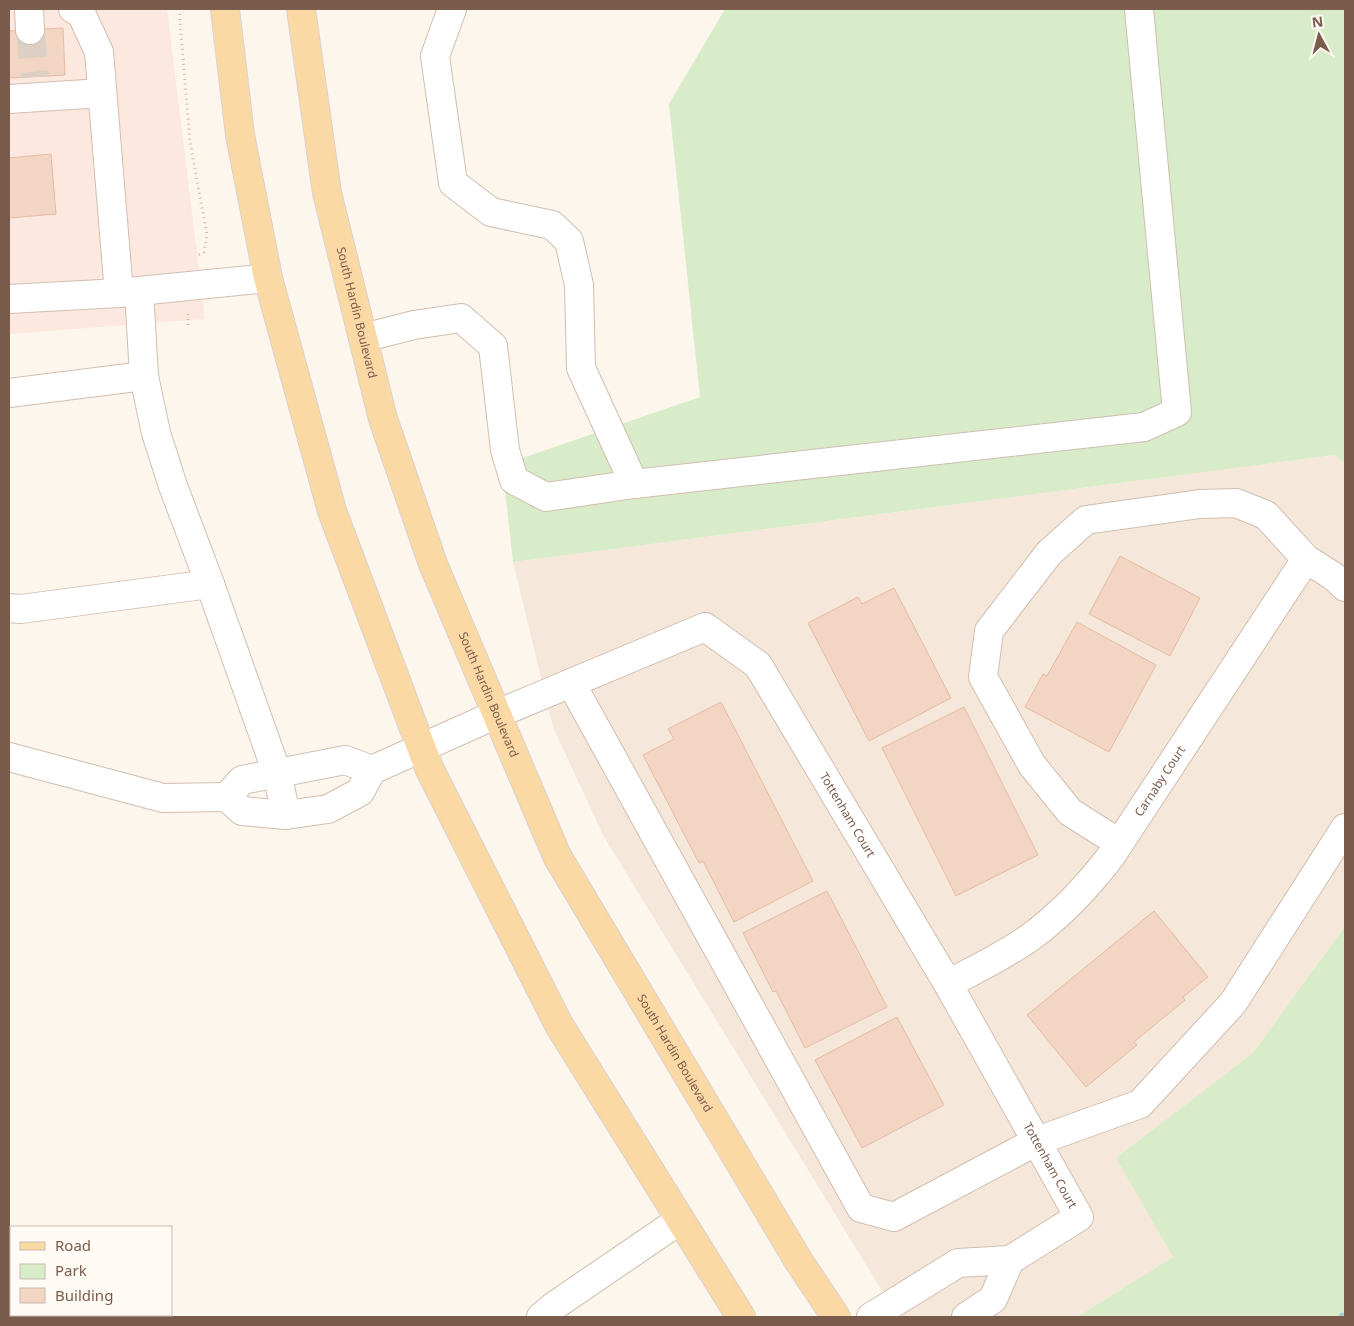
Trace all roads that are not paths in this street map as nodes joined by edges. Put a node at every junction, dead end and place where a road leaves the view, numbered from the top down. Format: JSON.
{"nodes":[{"id":1,"x":73,"y":9,"type":"edge"},
{"id":2,"x":224,"y":9,"type":"edge"},
{"id":3,"x":301,"y":9,"type":"edge"},
{"id":4,"x":452,"y":9,"type":"edge"},
{"id":5,"x":1139,"y":9,"type":"edge"},
{"id":6,"x":102,"y":94,"type":"junction"},
{"id":7,"x":9,"y":99,"type":"edge"},
{"id":8,"x":268,"y":278,"type":"junction"},
{"id":9,"x":129,"y":292,"type":"junction"},
{"id":10,"x":9,"y":299,"type":"edge"},
{"id":11,"x":363,"y":338,"type":"junction"},
{"id":12,"x":144,"y":376,"type":"junction"},
{"id":13,"x":9,"y":393,"type":"edge"},
{"id":14,"x":634,"y":484,"type":"junction"},
{"id":15,"x":1306,"y":559,"type":"junction"},
{"id":16,"x":1339,"y":582,"type":"edge"},
{"id":17,"x":210,"y":584,"type":"junction"},
{"id":18,"x":9,"y":608,"type":"edge"},
{"id":19,"x":571,"y":683,"type":"junction"},
{"id":20,"x":497,"y":714,"type":"junction"},
{"id":21,"x":421,"y":747,"type":"junction"},
{"id":22,"x":9,"y":756,"type":"edge"},
{"id":23,"x":372,"y":770,"type":"junction"},
{"id":24,"x":276,"y":773,"type":"junction"},
{"id":25,"x":227,"y":797,"type":"junction"},
{"id":26,"x":286,"y":815,"type":"junction"},
{"id":27,"x":1345,"y":828,"type":"edge"},
{"id":28,"x":1119,"y":843,"type":"junction"},
{"id":29,"x":948,"y":984,"type":"junction"},
{"id":30,"x":1037,"y":1141,"type":"junction"},
{"id":31,"x":680,"y":1220,"type":"junction"},
{"id":32,"x":1010,"y":1260,"type":"junction"},
{"id":33,"x":541,"y":1317,"type":"edge"},
{"id":34,"x":741,"y":1317,"type":"edge"},
{"id":35,"x":836,"y":1317,"type":"edge"},
{"id":36,"x":871,"y":1317,"type":"edge"},
{"id":37,"x":966,"y":1317,"type":"edge"}],
"edges":[{"from":1,"to":6,"type":"street"},
{"from":2,"to":8,"type":"main road"},
{"from":3,"to":11,"type":"main road","name":"South Hardin Boulevard"},
{"from":4,"to":14,"type":"street"},
{"from":5,"to":14,"type":"street"},
{"from":6,"to":7,"type":"street"},
{"from":6,"to":9,"type":"street"},
{"from":8,"to":9,"type":"street"},
{"from":8,"to":21,"type":"main road"},
{"from":9,"to":10,"type":"street"},
{"from":9,"to":12,"type":"street"},
{"from":11,"to":14,"type":"street"},
{"from":11,"to":20,"type":"main road","name":"South Hardin Boulevard"},
{"from":12,"to":13,"type":"street"},
{"from":12,"to":17,"type":"street"},
{"from":15,"to":16,"type":"street"},
{"from":15,"to":28,"type":"street","name":"Carnaby Court"},
{"from":15,"to":28,"type":"street"},
{"from":17,"to":18,"type":"street"},
{"from":17,"to":24,"type":"street"},
{"from":19,"to":20,"type":"street","name":"Tottenham Court"},
{"from":19,"to":29,"type":"street","name":"Tottenham Court"},
{"from":19,"to":30,"type":"street"},
{"from":20,"to":21,"type":"street","name":"Tottenham Court"},
{"from":20,"to":35,"type":"main road","name":"South Hardin Boulevard"},
{"from":21,"to":23,"type":"street","name":"Tottenham Court"},
{"from":21,"to":31,"type":"main road"},
{"from":22,"to":25,"type":"street"},
{"from":23,"to":24,"type":"street"},
{"from":23,"to":26,"type":"street"},
{"from":24,"to":25,"type":"street"},
{"from":24,"to":26,"type":"street"},
{"from":25,"to":26,"type":"street"},
{"from":27,"to":30,"type":"street"},
{"from":28,"to":29,"type":"street","name":"Carnaby Court"},
{"from":29,"to":30,"type":"street","name":"Tottenham Court"},
{"from":30,"to":32,"type":"street","name":"Tottenham Court"},
{"from":31,"to":33,"type":"street"},
{"from":31,"to":34,"type":"main road"},
{"from":32,"to":36,"type":"street"},
{"from":32,"to":37,"type":"street"}]}
